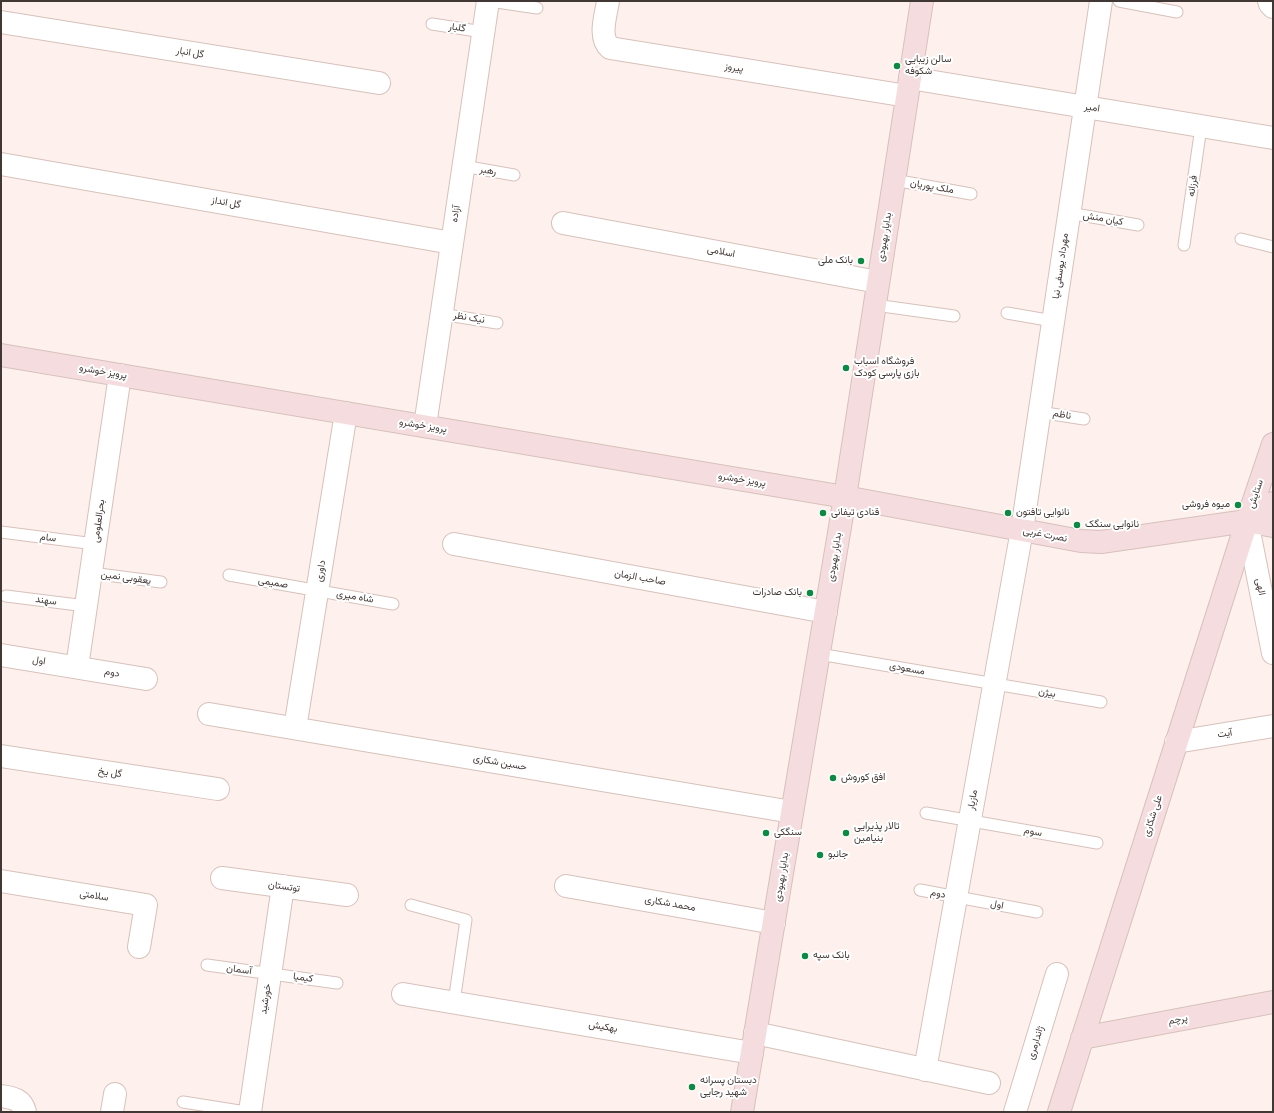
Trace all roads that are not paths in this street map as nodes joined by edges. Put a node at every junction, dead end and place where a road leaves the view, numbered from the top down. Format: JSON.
{"nodes":[{"id":1,"x":489,"y":1,"type":"edge"},
{"id":2,"x":608,"y":1,"type":"edge"},
{"id":3,"x":922,"y":1,"type":"edge"},
{"id":4,"x":1101,"y":1,"type":"edge"},
{"id":5,"x":1119,"y":1,"type":"edge"},
{"id":6,"x":1269,"y":1,"type":"edge"},
{"id":7,"x":1273,"y":7,"type":"edge"},
{"id":8,"x":537,"y":8,"type":"dead end"},
{"id":9,"x":1176,"y":12,"type":"dead end"},
{"id":10,"x":1,"y":22,"type":"edge"},
{"id":11,"x":432,"y":24,"type":"dead end"},
{"id":12,"x":483,"y":32,"type":"junction"},
{"id":13,"x":379,"y":83,"type":"dead end"},
{"id":14,"x":909,"y":87,"type":"junction"},
{"id":15,"x":1085,"y":107,"type":"junction"},
{"id":16,"x":1201,"y":127,"type":"junction"},
{"id":17,"x":1273,"y":138,"type":"edge"},
{"id":18,"x":1,"y":164,"type":"edge"},
{"id":19,"x":463,"y":166,"type":"junction"},
{"id":20,"x":514,"y":175,"type":"dead end"},
{"id":21,"x":894,"y":180,"type":"junction"},
{"id":22,"x":970,"y":194,"type":"dead end"},
{"id":23,"x":1069,"y":213,"type":"junction"},
{"id":24,"x":563,"y":223,"type":"dead end"},
{"id":25,"x":1138,"y":225,"type":"dead end"},
{"id":26,"x":1241,"y":239,"type":"dead end"},
{"id":27,"x":452,"y":243,"type":"junction"},
{"id":28,"x":1184,"y":245,"type":"dead end"},
{"id":29,"x":1273,"y":247,"type":"edge"},
{"id":30,"x":878,"y":282,"type":"junction"},
{"id":31,"x":875,"y":305,"type":"junction"},
{"id":32,"x":1007,"y":313,"type":"dead end"},
{"id":33,"x":441,"y":314,"type":"junction"},
{"id":34,"x":954,"y":316,"type":"dead end"},
{"id":35,"x":1053,"y":321,"type":"junction"},
{"id":36,"x":497,"y":323,"type":"dead end"},
{"id":37,"x":1,"y":355,"type":"edge"},
{"id":38,"x":120,"y":375,"type":"junction"},
{"id":39,"x":1040,"y":412,"type":"junction"},
{"id":40,"x":346,"y":413,"type":"junction"},
{"id":41,"x":1084,"y":419,"type":"dead end"},
{"id":42,"x":425,"y":426,"type":"junction"},
{"id":43,"x":1273,"y":444,"type":"edge"},
{"id":44,"x":845,"y":497,"type":"junction"},
{"id":45,"x":1273,"y":503,"type":"edge"},
{"id":46,"x":1247,"y":521,"type":"junction"},
{"id":47,"x":1273,"y":526,"type":"edge"},
{"id":48,"x":1022,"y":530,"type":"junction"},
{"id":49,"x":1,"y":532,"type":"edge"},
{"id":50,"x":95,"y":544,"type":"junction"},
{"id":51,"x":454,"y":544,"type":"dead end"},
{"id":52,"x":91,"y":573,"type":"junction"},
{"id":53,"x":229,"y":575,"type":"dead end"},
{"id":54,"x":161,"y":582,"type":"dead end"},
{"id":55,"x":317,"y":590,"type":"junction"},
{"id":56,"x":6,"y":596,"type":"dead end"},
{"id":57,"x":394,"y":604,"type":"dead end"},
{"id":58,"x":86,"y":606,"type":"junction"},
{"id":59,"x":826,"y":612,"type":"junction"},
{"id":60,"x":1273,"y":653,"type":"edge"},
{"id":61,"x":819,"y":654,"type":"junction"},
{"id":62,"x":1,"y":655,"type":"edge"},
{"id":63,"x":77,"y":667,"type":"junction"},
{"id":64,"x":146,"y":679,"type":"dead end"},
{"id":65,"x":994,"y":684,"type":"junction"},
{"id":66,"x":1100,"y":702,"type":"dead end"},
{"id":67,"x":208,"y":714,"type":"dead end"},
{"id":68,"x":1273,"y":726,"type":"edge"},
{"id":69,"x":295,"y":728,"type":"junction"},
{"id":70,"x":1176,"y":742,"type":"junction"},
{"id":71,"x":1,"y":756,"type":"edge"},
{"id":72,"x":218,"y":789,"type":"dead end"},
{"id":73,"x":792,"y":812,"type":"junction"},
{"id":74,"x":926,"y":812,"type":"dead end"},
{"id":75,"x":970,"y":820,"type":"junction"},
{"id":76,"x":1097,"y":843,"type":"dead end"},
{"id":77,"x":222,"y":878,"type":"dead end"},
{"id":78,"x":1,"y":880,"type":"edge"},
{"id":79,"x":283,"y":886,"type":"junction"},
{"id":80,"x":566,"y":886,"type":"dead end"},
{"id":81,"x":920,"y":890,"type":"dead end"},
{"id":82,"x":347,"y":895,"type":"dead end"},
{"id":83,"x":956,"y":898,"type":"junction"},
{"id":84,"x":411,"y":905,"type":"dead end"},
{"id":85,"x":1037,"y":912,"type":"dead end"},
{"id":86,"x":774,"y":922,"type":"junction"},
{"id":87,"x":139,"y":947,"type":"dead end"},
{"id":88,"x":207,"y":965,"type":"dead end"},
{"id":89,"x":270,"y":974,"type":"junction"},
{"id":90,"x":1057,"y":974,"type":"dead end"},
{"id":91,"x":337,"y":983,"type":"dead end"},
{"id":92,"x":403,"y":994,"type":"dead end"},
{"id":93,"x":454,"y":1002,"type":"junction"},
{"id":94,"x":1273,"y":1002,"type":"edge"},
{"id":95,"x":1082,"y":1038,"type":"junction"},
{"id":96,"x":754,"y":1043,"type":"junction"},
{"id":97,"x":925,"y":1070,"type":"junction"},
{"id":98,"x":989,"y":1083,"type":"dead end"},
{"id":99,"x":1,"y":1096,"type":"edge"},
{"id":100,"x":184,"y":1102,"type":"dead end"},
{"id":101,"x":25,"y":1112,"type":"edge"},
{"id":102,"x":246,"y":1112,"type":"edge"},
{"id":103,"x":250,"y":1112,"type":"edge"},
{"id":104,"x":742,"y":1112,"type":"edge"},
{"id":105,"x":1015,"y":1112,"type":"edge"},
{"id":106,"x":1059,"y":1112,"type":"edge"}],
"edges":[{"from":1,"to":8,"type":"lane"},
{"from":1,"to":12,"type":"street","name":"آزاده"},
{"from":2,"to":14,"type":"street","name":"پیروز"},
{"from":3,"to":14,"type":"street","name":"بدایار بهبودی"},
{"from":4,"to":15,"type":"street","name":"مهرداد یوسفی نیا"},
{"from":5,"to":9,"type":"lane"},
{"from":6,"to":7,"type":"street"},
{"from":10,"to":13,"type":"street","name":"گل انبار"},
{"from":11,"to":12,"type":"lane","name":"گلبار"},
{"from":12,"to":19,"type":"street","name":"آزاده"},
{"from":14,"to":15,"type":"street","name":"امیر"},
{"from":14,"to":21,"type":"street","name":"بدایار بهبودی"},
{"from":15,"to":16,"type":"street","name":"امیر"},
{"from":15,"to":23,"type":"street","name":"مهرداد یوسفی نیا"},
{"from":16,"to":17,"type":"street","name":"امیر"},
{"from":16,"to":28,"type":"lane","name":"فرزانه"},
{"from":18,"to":27,"type":"street","name":"گل انداز"},
{"from":19,"to":20,"type":"lane","name":"رهبر"},
{"from":19,"to":27,"type":"street","name":"آزاده"},
{"from":21,"to":22,"type":"lane","name":"ملک پوریان"},
{"from":21,"to":30,"type":"street","name":"بدایار بهبودی"},
{"from":23,"to":25,"type":"lane","name":"کیان منش"},
{"from":23,"to":35,"type":"street","name":"مهرداد یوسفی نیا"},
{"from":24,"to":30,"type":"street","name":"اسلامی"},
{"from":26,"to":29,"type":"lane"},
{"from":27,"to":33,"type":"street","name":"آزاده"},
{"from":30,"to":31,"type":"street","name":"بدایار بهبودی"},
{"from":31,"to":34,"type":"lane"},
{"from":31,"to":44,"type":"street","name":"بدایار بهبودی"},
{"from":32,"to":35,"type":"lane"},
{"from":33,"to":36,"type":"lane","name":"نیک نظر"},
{"from":33,"to":42,"type":"street","name":"آزاده"},
{"from":35,"to":39,"type":"street","name":"مهرداد یوسفی نیا"},
{"from":37,"to":38,"type":"street","name":"پرویز خوشرو"},
{"from":38,"to":40,"type":"street","name":"پرویز خوشرو"},
{"from":38,"to":50,"type":"street","name":"بحرالعلومی"},
{"from":39,"to":41,"type":"lane","name":"ناظم"},
{"from":39,"to":48,"type":"street","name":"مهرداد یوسفی نیا"},
{"from":40,"to":42,"type":"street","name":"پرویز خوشرو"},
{"from":40,"to":55,"type":"street","name":"داوری"},
{"from":42,"to":44,"type":"street","name":"پرویز خوشرو"},
{"from":43,"to":46,"type":"street","name":"ستایش"},
{"from":44,"to":48,"type":"street","name":"نصرت غربی"},
{"from":44,"to":59,"type":"street","name":"بدایار بهبودی"},
{"from":45,"to":46,"type":"street","name":"نصرت غربی"},
{"from":46,"to":47,"type":"street","name":"نصرت غربی"},
{"from":46,"to":48,"type":"street","name":"نصرت غربی"},
{"from":46,"to":60,"type":"street","name":"الهی"},
{"from":46,"to":70,"type":"street","name":"علی شکاری"},
{"from":48,"to":65,"type":"street","name":"مازیار"},
{"from":49,"to":50,"type":"lane","name":"سام"},
{"from":50,"to":52,"type":"street","name":"بحرالعلومی"},
{"from":51,"to":59,"type":"street","name":"صاحب الزمان"},
{"from":52,"to":54,"type":"lane","name":"یعقوبی نمین"},
{"from":52,"to":58,"type":"street","name":"بحرالعلومی"},
{"from":53,"to":55,"type":"lane","name":"صمیمی"},
{"from":55,"to":57,"type":"lane","name":"شاه میری"},
{"from":55,"to":69,"type":"street","name":"داوری"},
{"from":56,"to":58,"type":"lane","name":"سهند"},
{"from":58,"to":63,"type":"street","name":"بحرالعلومی"},
{"from":59,"to":61,"type":"street","name":"بدایار بهبودی"},
{"from":61,"to":65,"type":"lane","name":"مسعودی"},
{"from":61,"to":73,"type":"street","name":"بدایار بهبودی"},
{"from":62,"to":63,"type":"street","name":"اول"},
{"from":63,"to":64,"type":"street","name":"دوم"},
{"from":65,"to":66,"type":"lane","name":"بیژن"},
{"from":65,"to":75,"type":"street","name":"مازیار"},
{"from":67,"to":69,"type":"street","name":"حسین شکاری"},
{"from":68,"to":70,"type":"street","name":"آیت"},
{"from":69,"to":73,"type":"street","name":"حسین شکاری"},
{"from":70,"to":95,"type":"street","name":"علی شکاری"},
{"from":71,"to":72,"type":"street","name":"گل یخ"},
{"from":73,"to":86,"type":"street","name":"بدایار بهبودی"},
{"from":74,"to":75,"type":"lane","name":"سوم"},
{"from":75,"to":76,"type":"lane","name":"سوم"},
{"from":75,"to":83,"type":"street","name":"مازیار"},
{"from":77,"to":79,"type":"street","name":"توتستان"},
{"from":78,"to":87,"type":"street","name":"سلامتی"},
{"from":79,"to":82,"type":"street","name":"توتستان"},
{"from":79,"to":89,"type":"street","name":"خورشید"},
{"from":80,"to":86,"type":"street","name":"محمد شکاری"},
{"from":81,"to":83,"type":"lane","name":"دوم"},
{"from":83,"to":85,"type":"lane","name":"اول"},
{"from":83,"to":97,"type":"street","name":"مازیار"},
{"from":84,"to":93,"type":"lane"},
{"from":86,"to":96,"type":"street","name":"بدایار بهبودی"},
{"from":88,"to":89,"type":"lane","name":"آسمان"},
{"from":89,"to":91,"type":"lane","name":"کیمیا"},
{"from":89,"to":103,"type":"street","name":"خورشید"},
{"from":90,"to":105,"type":"street","name":"ژاندارمری"},
{"from":92,"to":93,"type":"street","name":"بهکیش"},
{"from":93,"to":96,"type":"street","name":"بهکیش"},
{"from":94,"to":95,"type":"street","name":"پرچم"},
{"from":95,"to":106,"type":"street","name":"علی شکاری"},
{"from":96,"to":97,"type":"street"},
{"from":96,"to":104,"type":"street","name":"بدایار بهبودی"},
{"from":97,"to":98,"type":"street"},
{"from":99,"to":101,"type":"street"},
{"from":100,"to":102,"type":"lane"}]}
